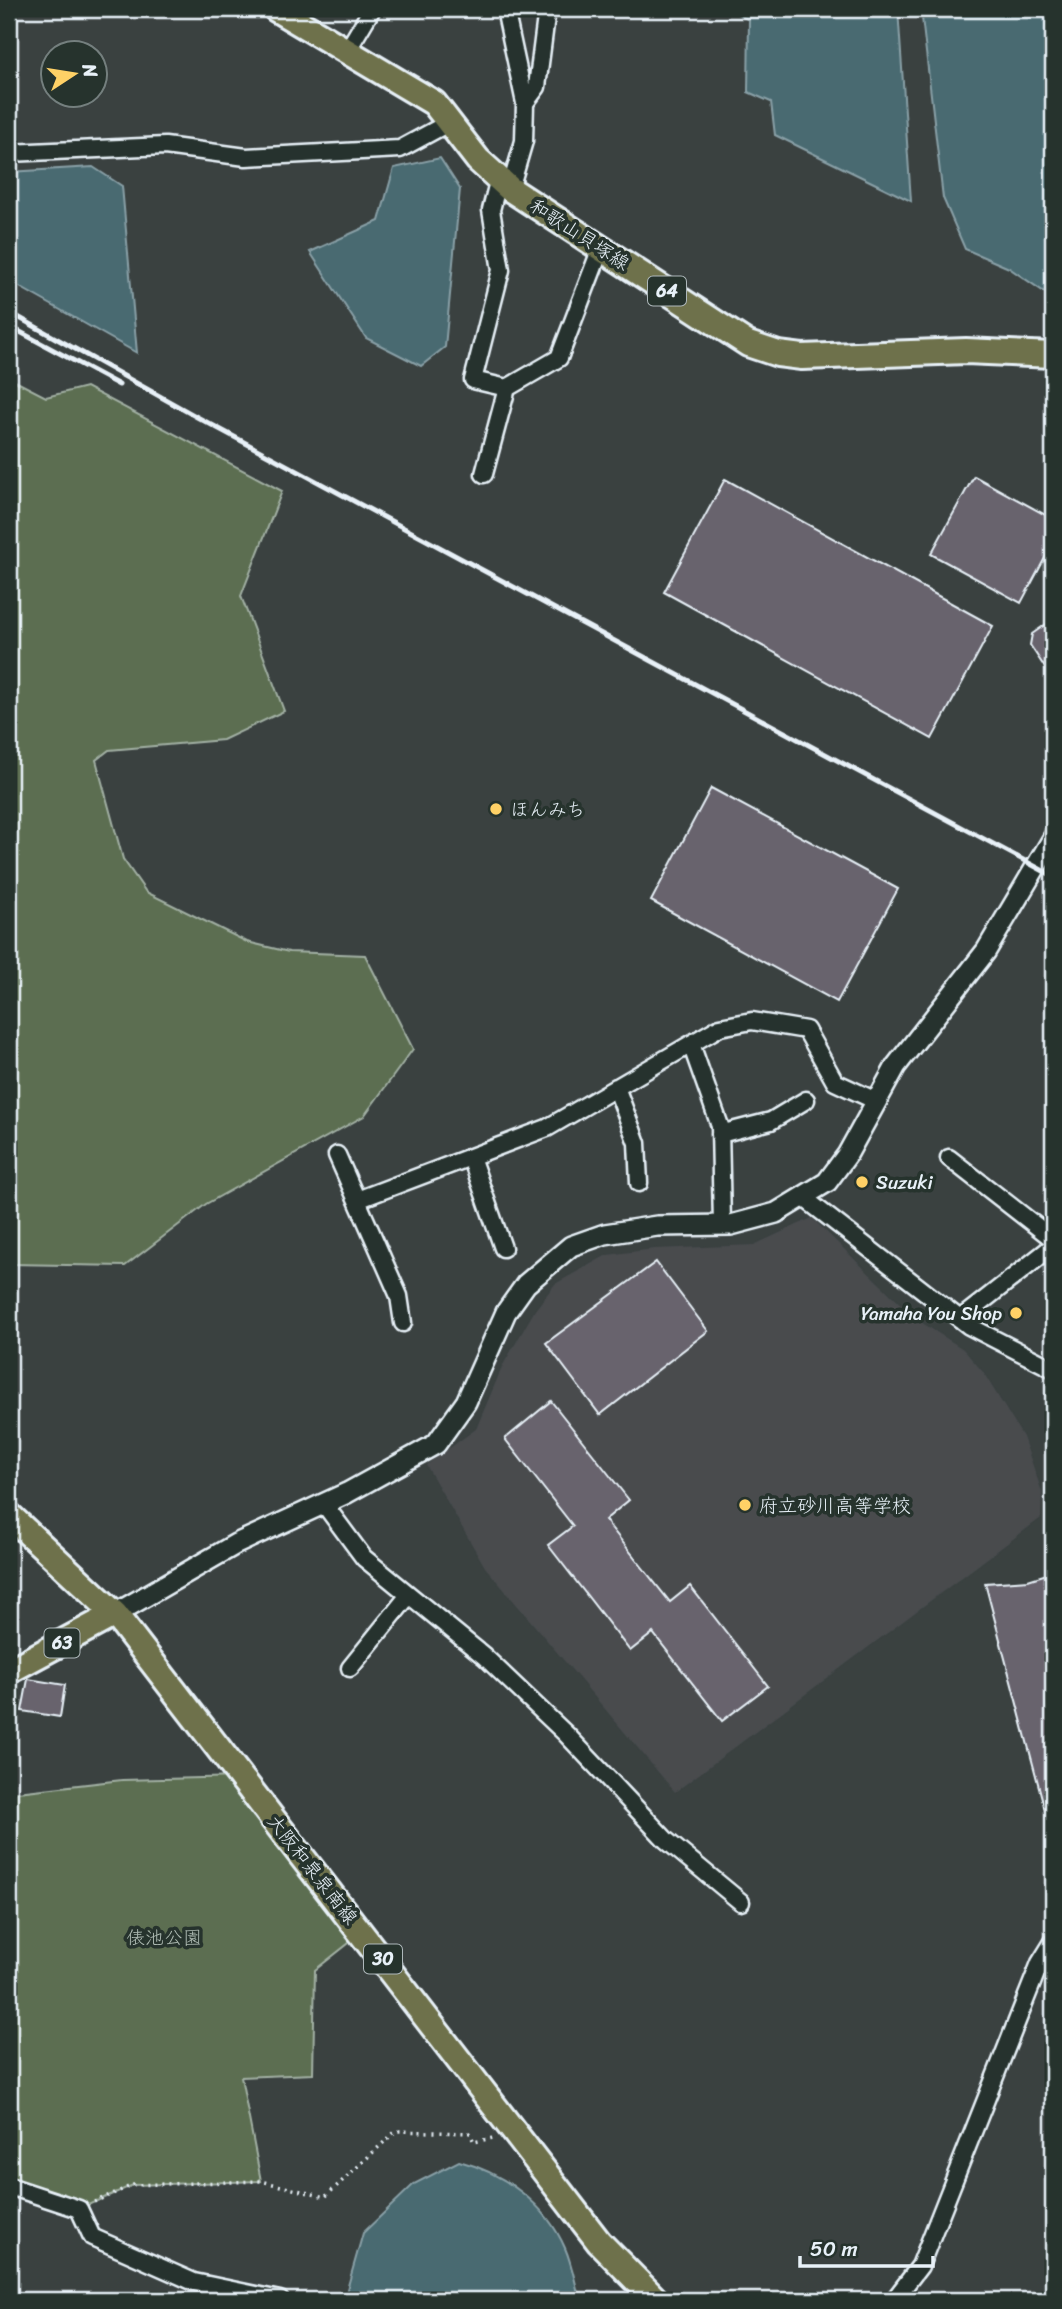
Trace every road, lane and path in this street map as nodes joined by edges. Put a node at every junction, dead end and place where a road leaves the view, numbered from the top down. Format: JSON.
{"nodes":[{"id":1,"x":276,"y":9,"type":"edge"},
{"id":2,"x":372,"y":9,"type":"edge"},
{"id":3,"x":505,"y":9,"type":"edge"},
{"id":4,"x":547,"y":9,"type":"edge"},
{"id":5,"x":347,"y":51,"type":"junction"},
{"id":6,"x":525,"y":103,"type":"junction"},
{"id":7,"x":450,"y":122,"type":"junction"},
{"id":8,"x":9,"y":153,"type":"edge"},
{"id":9,"x":504,"y":184,"type":"junction"},
{"id":10,"x":601,"y":248,"type":"junction"},
{"id":11,"x":1053,"y":355,"type":"edge"},
{"id":12,"x":508,"y":388,"type":"junction"},
{"id":13,"x":484,"y":474,"type":"dead end"},
{"id":14,"x":1053,"y":838,"type":"edge"},
{"id":15,"x":9,"y":1025,"type":"edge"},
{"id":16,"x":19,"y":1040,"type":"dead end"},
{"id":17,"x":691,"y":1044,"type":"junction"},
{"id":18,"x":616,"y":1087,"type":"junction"},
{"id":19,"x":806,"y":1100,"type":"dead end"},
{"id":20,"x":876,"y":1101,"type":"junction"},
{"id":21,"x":720,"y":1134,"type":"junction"},
{"id":22,"x":337,"y":1155,"type":"dead end"},
{"id":23,"x":471,"y":1157,"type":"junction"},
{"id":24,"x":949,"y":1158,"type":"dead end"},
{"id":25,"x":639,"y":1183,"type":"dead end"},
{"id":26,"x":804,"y":1198,"type":"junction"},
{"id":27,"x":357,"y":1200,"type":"junction"},
{"id":28,"x":722,"y":1225,"type":"junction"},
{"id":29,"x":1053,"y":1238,"type":"edge"},
{"id":30,"x":1053,"y":1246,"type":"edge"},
{"id":31,"x":503,"y":1248,"type":"dead end"},
{"id":32,"x":960,"y":1319,"type":"junction"},
{"id":33,"x":404,"y":1323,"type":"dead end"},
{"id":34,"x":1053,"y":1369,"type":"edge"},
{"id":35,"x":324,"y":1504,"type":"junction"},
{"id":36,"x":9,"y":1515,"type":"edge"},
{"id":37,"x":410,"y":1595,"type":"junction"},
{"id":38,"x":115,"y":1614,"type":"junction"},
{"id":39,"x":350,"y":1668,"type":"dead end"},
{"id":40,"x":9,"y":1671,"type":"edge"},
{"id":41,"x":741,"y":1902,"type":"dead end"},
{"id":42,"x":1053,"y":1942,"type":"edge"},
{"id":43,"x":514,"y":2133,"type":"junction"},
{"id":44,"x":9,"y":2186,"type":"edge"},
{"id":45,"x":79,"y":2208,"type":"junction"},
{"id":46,"x":280,"y":2300,"type":"edge"},
{"id":47,"x":656,"y":2300,"type":"edge"},
{"id":48,"x":894,"y":2300,"type":"edge"}],
"edges":[{"from":1,"to":5,"type":"main road","name":"和歌山貝塚線","number":"64"},
{"from":2,"to":5,"type":"street"},
{"from":3,"to":6,"type":"street"},
{"from":4,"to":6,"type":"street"},
{"from":5,"to":7,"type":"main road","name":"和歌山貝塚線","number":"64"},
{"from":6,"to":9,"type":"street"},
{"from":7,"to":8,"type":"street"},
{"from":7,"to":9,"type":"main road","name":"和歌山貝塚線","number":"64"},
{"from":9,"to":10,"type":"main road","name":"和歌山貝塚線","number":"64"},
{"from":9,"to":12,"type":"street"},
{"from":10,"to":11,"type":"main road","name":"和歌山貝塚線","number":"64"},
{"from":10,"to":12,"type":"street"},
{"from":12,"to":13,"type":"street"},
{"from":14,"to":20,"type":"street"},
{"from":15,"to":16,"type":"path"},
{"from":17,"to":18,"type":"street"},
{"from":17,"to":20,"type":"street"},
{"from":17,"to":21,"type":"street"},
{"from":18,"to":23,"type":"street"},
{"from":18,"to":25,"type":"street"},
{"from":19,"to":21,"type":"street"},
{"from":20,"to":26,"type":"street"},
{"from":21,"to":28,"type":"street"},
{"from":22,"to":27,"type":"street"},
{"from":23,"to":27,"type":"street"},
{"from":23,"to":31,"type":"street"},
{"from":24,"to":29,"type":"street"},
{"from":26,"to":28,"type":"street"},
{"from":26,"to":32,"type":"street"},
{"from":27,"to":33,"type":"street"},
{"from":28,"to":35,"type":"street"},
{"from":30,"to":32,"type":"street"},
{"from":32,"to":34,"type":"street"},
{"from":35,"to":37,"type":"street"},
{"from":35,"to":38,"type":"street"},
{"from":36,"to":38,"type":"main road","name":"大阪和泉泉南線","number":"30"},
{"from":37,"to":39,"type":"street"},
{"from":37,"to":41,"type":"street"},
{"from":38,"to":40,"type":"main road","number":"63"},
{"from":38,"to":43,"type":"main road","name":"大阪和泉泉南線","number":"30"},
{"from":42,"to":48,"type":"street"},
{"from":43,"to":45,"type":"path"},
{"from":43,"to":47,"type":"main road","name":"大阪和泉泉南線","number":"30"},
{"from":44,"to":45,"type":"street"},
{"from":45,"to":46,"type":"street"}]}
